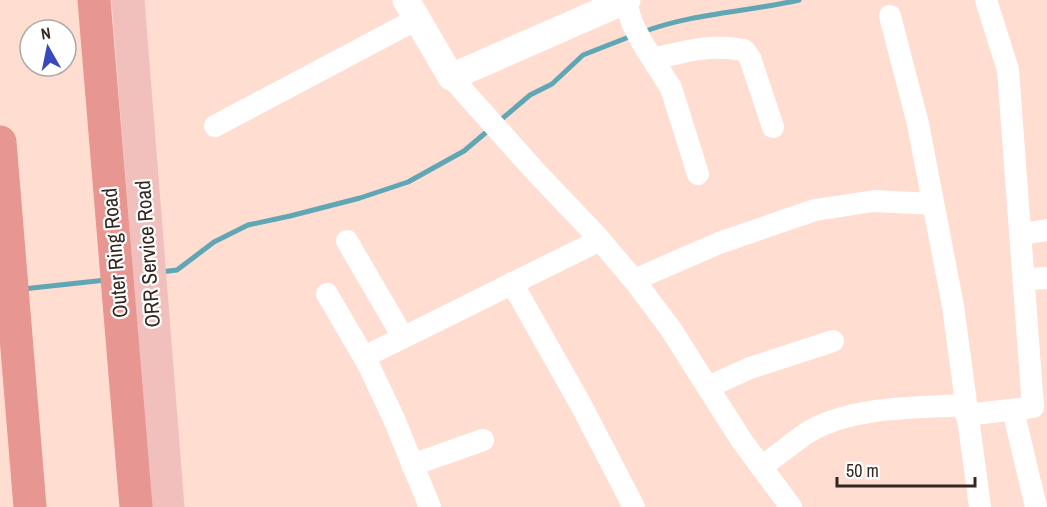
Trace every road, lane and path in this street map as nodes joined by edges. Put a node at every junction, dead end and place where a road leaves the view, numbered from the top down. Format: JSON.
{"nodes":[{"id":1,"x":94,"y":0,"type":"edge"},
{"id":2,"x":128,"y":0,"type":"edge"},
{"id":3,"x":986,"y":0,"type":"edge"},
{"id":4,"x":412,"y":9,"type":"edge"},
{"id":5,"x":890,"y":16,"type":"dead end"},
{"id":6,"x":636,"y":26,"type":"edge"},
{"id":7,"x":451,"y":77,"type":"junction"},
{"id":8,"x":215,"y":126,"type":"dead end"},
{"id":9,"x":774,"y":127,"type":"dead end"},
{"id":10,"x":0,"y":142,"type":"edge"},
{"id":11,"x":698,"y":174,"type":"dead end"},
{"id":12,"x":933,"y":204,"type":"junction"},
{"id":13,"x":1047,"y":230,"type":"edge"},
{"id":14,"x":1021,"y":234,"type":"junction"},
{"id":15,"x":600,"y":240,"type":"junction"},
{"id":16,"x":347,"y":241,"type":"dead end"},
{"id":17,"x":1036,"y":279,"type":"edge"},
{"id":18,"x":634,"y":280,"type":"junction"},
{"id":19,"x":512,"y":283,"type":"junction"},
{"id":20,"x":327,"y":294,"type":"dead end"},
{"id":21,"x":403,"y":337,"type":"junction"},
{"id":22,"x":833,"y":341,"type":"dead end"},
{"id":23,"x":368,"y":364,"type":"junction"},
{"id":24,"x":708,"y":387,"type":"junction"},
{"id":25,"x":1031,"y":408,"type":"edge"},
{"id":26,"x":965,"y":410,"type":"junction"},
{"id":27,"x":483,"y":440,"type":"dead end"},
{"id":28,"x":412,"y":465,"type":"junction"},
{"id":29,"x":761,"y":467,"type":"junction"},
{"id":30,"x":30,"y":507,"type":"edge"},
{"id":31,"x":136,"y":507,"type":"edge"},
{"id":32,"x":168,"y":507,"type":"edge"},
{"id":33,"x":430,"y":507,"type":"edge"},
{"id":34,"x":634,"y":507,"type":"edge"},
{"id":35,"x":791,"y":507,"type":"edge"},
{"id":36,"x":980,"y":507,"type":"edge"},
{"id":37,"x":1036,"y":507,"type":"edge"}],
"edges":[{"from":1,"to":31,"type":"highway","name":"Outer Ring Road"},
{"from":2,"to":32,"type":"main road","name":"ORR Service Road"},
{"from":3,"to":14,"type":"street"},
{"from":4,"to":7,"type":"street"},
{"from":4,"to":8,"type":"street"},
{"from":5,"to":12,"type":"street"},
{"from":6,"to":7,"type":"street"},
{"from":6,"to":9,"type":"street"},
{"from":6,"to":11,"type":"street"},
{"from":7,"to":15,"type":"street"},
{"from":10,"to":30,"type":"highway"},
{"from":12,"to":18,"type":"street"},
{"from":12,"to":26,"type":"street"},
{"from":13,"to":14,"type":"street"},
{"from":14,"to":17,"type":"street"},
{"from":15,"to":18,"type":"street"},
{"from":15,"to":19,"type":"street"},
{"from":16,"to":21,"type":"street"},
{"from":17,"to":25,"type":"street"},
{"from":18,"to":24,"type":"street"},
{"from":19,"to":21,"type":"street"},
{"from":19,"to":34,"type":"street"},
{"from":20,"to":23,"type":"street"},
{"from":21,"to":23,"type":"street"},
{"from":22,"to":24,"type":"street"},
{"from":23,"to":28,"type":"street"},
{"from":24,"to":29,"type":"street"},
{"from":25,"to":26,"type":"street"},
{"from":25,"to":37,"type":"street"},
{"from":26,"to":29,"type":"street"},
{"from":26,"to":36,"type":"street"},
{"from":27,"to":28,"type":"street"},
{"from":28,"to":33,"type":"street"},
{"from":29,"to":35,"type":"street"}]}
